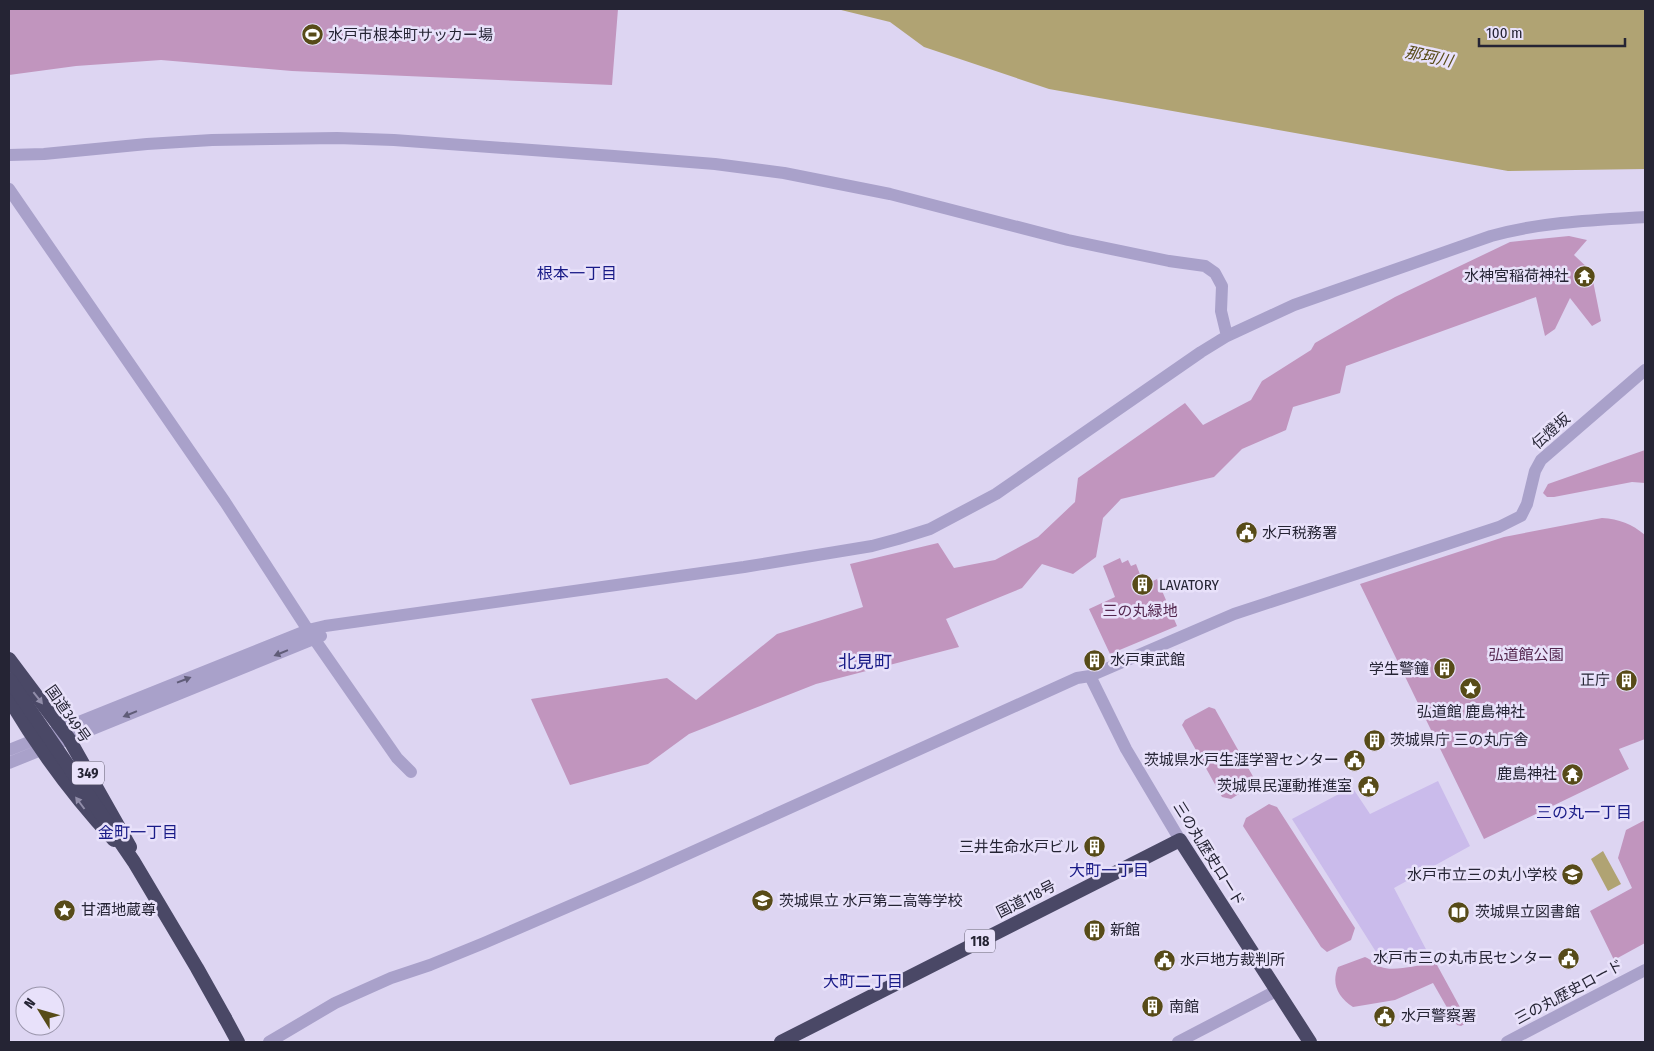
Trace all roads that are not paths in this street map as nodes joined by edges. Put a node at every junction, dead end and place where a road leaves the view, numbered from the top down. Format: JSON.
{"nodes":[{"id":1,"x":9,"y":155,"type":"edge"},
{"id":2,"x":9,"y":189,"type":"edge"},
{"id":3,"x":1645,"y":216,"type":"edge"},
{"id":4,"x":1227,"y":336,"type":"junction"},
{"id":5,"x":1645,"y":370,"type":"edge"},
{"id":6,"x":311,"y":635,"type":"junction"},
{"id":7,"x":9,"y":659,"type":"edge"},
{"id":8,"x":1090,"y":676,"type":"junction"},
{"id":9,"x":9,"y":679,"type":"edge"},
{"id":10,"x":9,"y":699,"type":"edge"},
{"id":11,"x":65,"y":734,"type":"junction"},
{"id":12,"x":37,"y":745,"type":"junction"},
{"id":13,"x":9,"y":750,"type":"edge"},
{"id":14,"x":9,"y":763,"type":"edge"},
{"id":15,"x":411,"y":772,"type":"dead end"},
{"id":16,"x":1180,"y":840,"type":"junction"},
{"id":17,"x":156,"y":894,"type":"junction"},
{"id":18,"x":1645,"y":970,"type":"edge"},
{"id":19,"x":211,"y":989,"type":"dead end"},
{"id":20,"x":1276,"y":991,"type":"junction"},
{"id":21,"x":238,"y":1042,"type":"edge"},
{"id":22,"x":269,"y":1042,"type":"edge"},
{"id":23,"x":781,"y":1042,"type":"edge"},
{"id":24,"x":1178,"y":1042,"type":"edge"},
{"id":25,"x":1310,"y":1042,"type":"edge"},
{"id":26,"x":1507,"y":1042,"type":"edge"}],
"edges":[{"from":1,"to":4,"type":"street"},
{"from":2,"to":6,"type":"street"},
{"from":3,"to":4,"type":"street"},
{"from":4,"to":6,"type":"street"},
{"from":5,"to":8,"type":"street","name":"伝燈坂"},
{"from":6,"to":11,"type":"street"},
{"from":6,"to":15,"type":"street"},
{"from":7,"to":11,"type":"highway","name":"国道349号","number":"349","one_way":true},
{"from":8,"to":16,"type":"street","name":"三の丸歴史ロード"},
{"from":8,"to":22,"type":"street","name":"伝燈坂"},
{"from":9,"to":21,"type":"highway","name":"国道349号","number":"349","bridge":true},
{"from":10,"to":12,"type":"highway","name":"国道349号","number":"349"},
{"from":11,"to":12,"type":"street"},
{"from":11,"to":17,"type":"highway","name":"国道349号","number":"349"},
{"from":12,"to":13,"type":"street"},
{"from":12,"to":14,"type":"street"},
{"from":17,"to":12,"type":"highway","name":"国道349号","number":"349","one_way":true},
{"from":16,"to":20,"type":"highway","name":"三の丸歴史ロード"},
{"from":16,"to":23,"type":"highway","name":"国道118号","number":"118"},
{"from":17,"to":19,"type":"highway","name":"国道349号","number":"349"},
{"from":18,"to":26,"type":"street","name":"三の丸歴史ロード"},
{"from":20,"to":24,"type":"street"},
{"from":20,"to":25,"type":"highway","name":"三の丸歴史ロード"}]}
